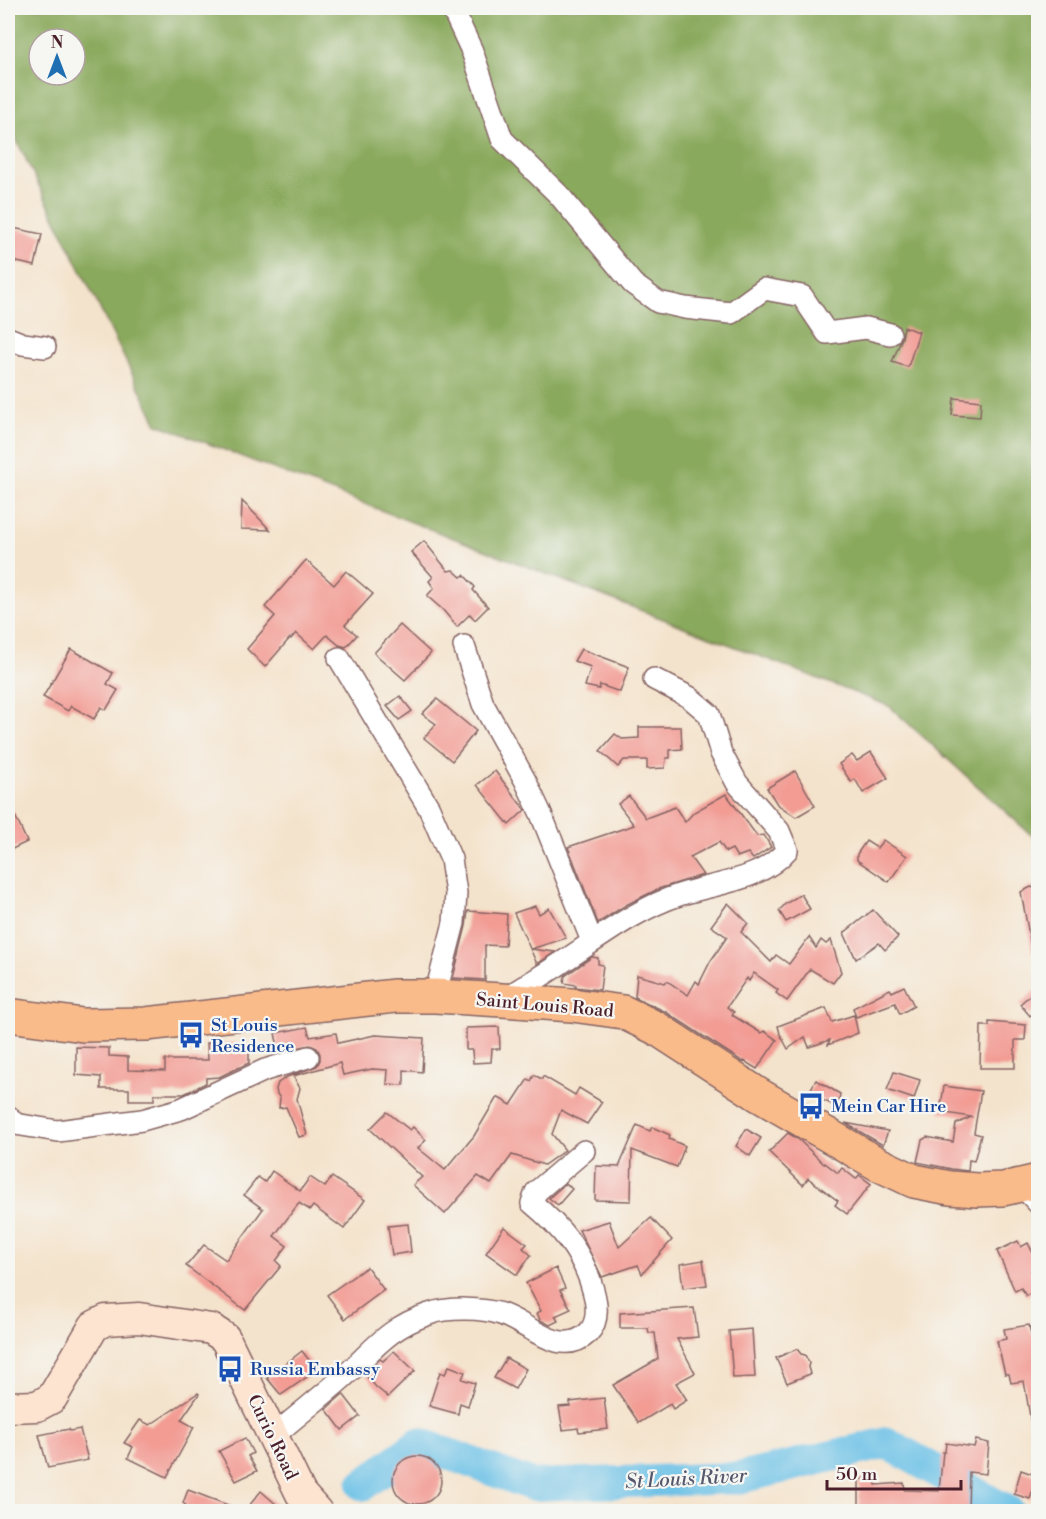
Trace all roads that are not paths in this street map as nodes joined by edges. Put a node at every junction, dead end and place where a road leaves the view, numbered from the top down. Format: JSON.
{"nodes":[{"id":1,"x":452,"y":8,"type":"edge"},
{"id":2,"x":890,"y":334,"type":"dead end"},
{"id":3,"x":8,"y":338,"type":"edge"},
{"id":4,"x":45,"y":347,"type":"dead end"},
{"id":5,"x":464,"y":646,"type":"dead end"},
{"id":6,"x":339,"y":658,"type":"dead end"},
{"id":7,"x":654,"y":679,"type":"dead end"},
{"id":8,"x":592,"y":941,"type":"junction"},
{"id":9,"x":435,"y":996,"type":"junction"},
{"id":10,"x":502,"y":1000,"type":"junction"},
{"id":11,"x":8,"y":1015,"type":"edge"},
{"id":12,"x":308,"y":1057,"type":"dead end"},
{"id":13,"x":8,"y":1116,"type":"edge"},
{"id":14,"x":584,"y":1151,"type":"dead end"},
{"id":15,"x":1033,"y":1190,"type":"edge"},
{"id":16,"x":8,"y":1407,"type":"edge"},
{"id":17,"x":273,"y":1436,"type":"junction"},
{"id":18,"x":317,"y":1512,"type":"edge"}],
"edges":[{"from":1,"to":2,"type":"street"},
{"from":3,"to":4,"type":"street"},
{"from":5,"to":8,"type":"street"},
{"from":6,"to":9,"type":"street"},
{"from":7,"to":8,"type":"street"},
{"from":8,"to":10,"type":"street"},
{"from":9,"to":10,"type":"main road","name":"Saint Louis Road"},
{"from":9,"to":11,"type":"main road","name":"Saint Louis Road"},
{"from":10,"to":15,"type":"main road","name":"Saint Louis Road"},
{"from":12,"to":13,"type":"street"},
{"from":14,"to":17,"type":"street"},
{"from":16,"to":17,"type":"main road","name":"Curio Road"},
{"from":17,"to":18,"type":"main road","name":"Curio Road"}]}
